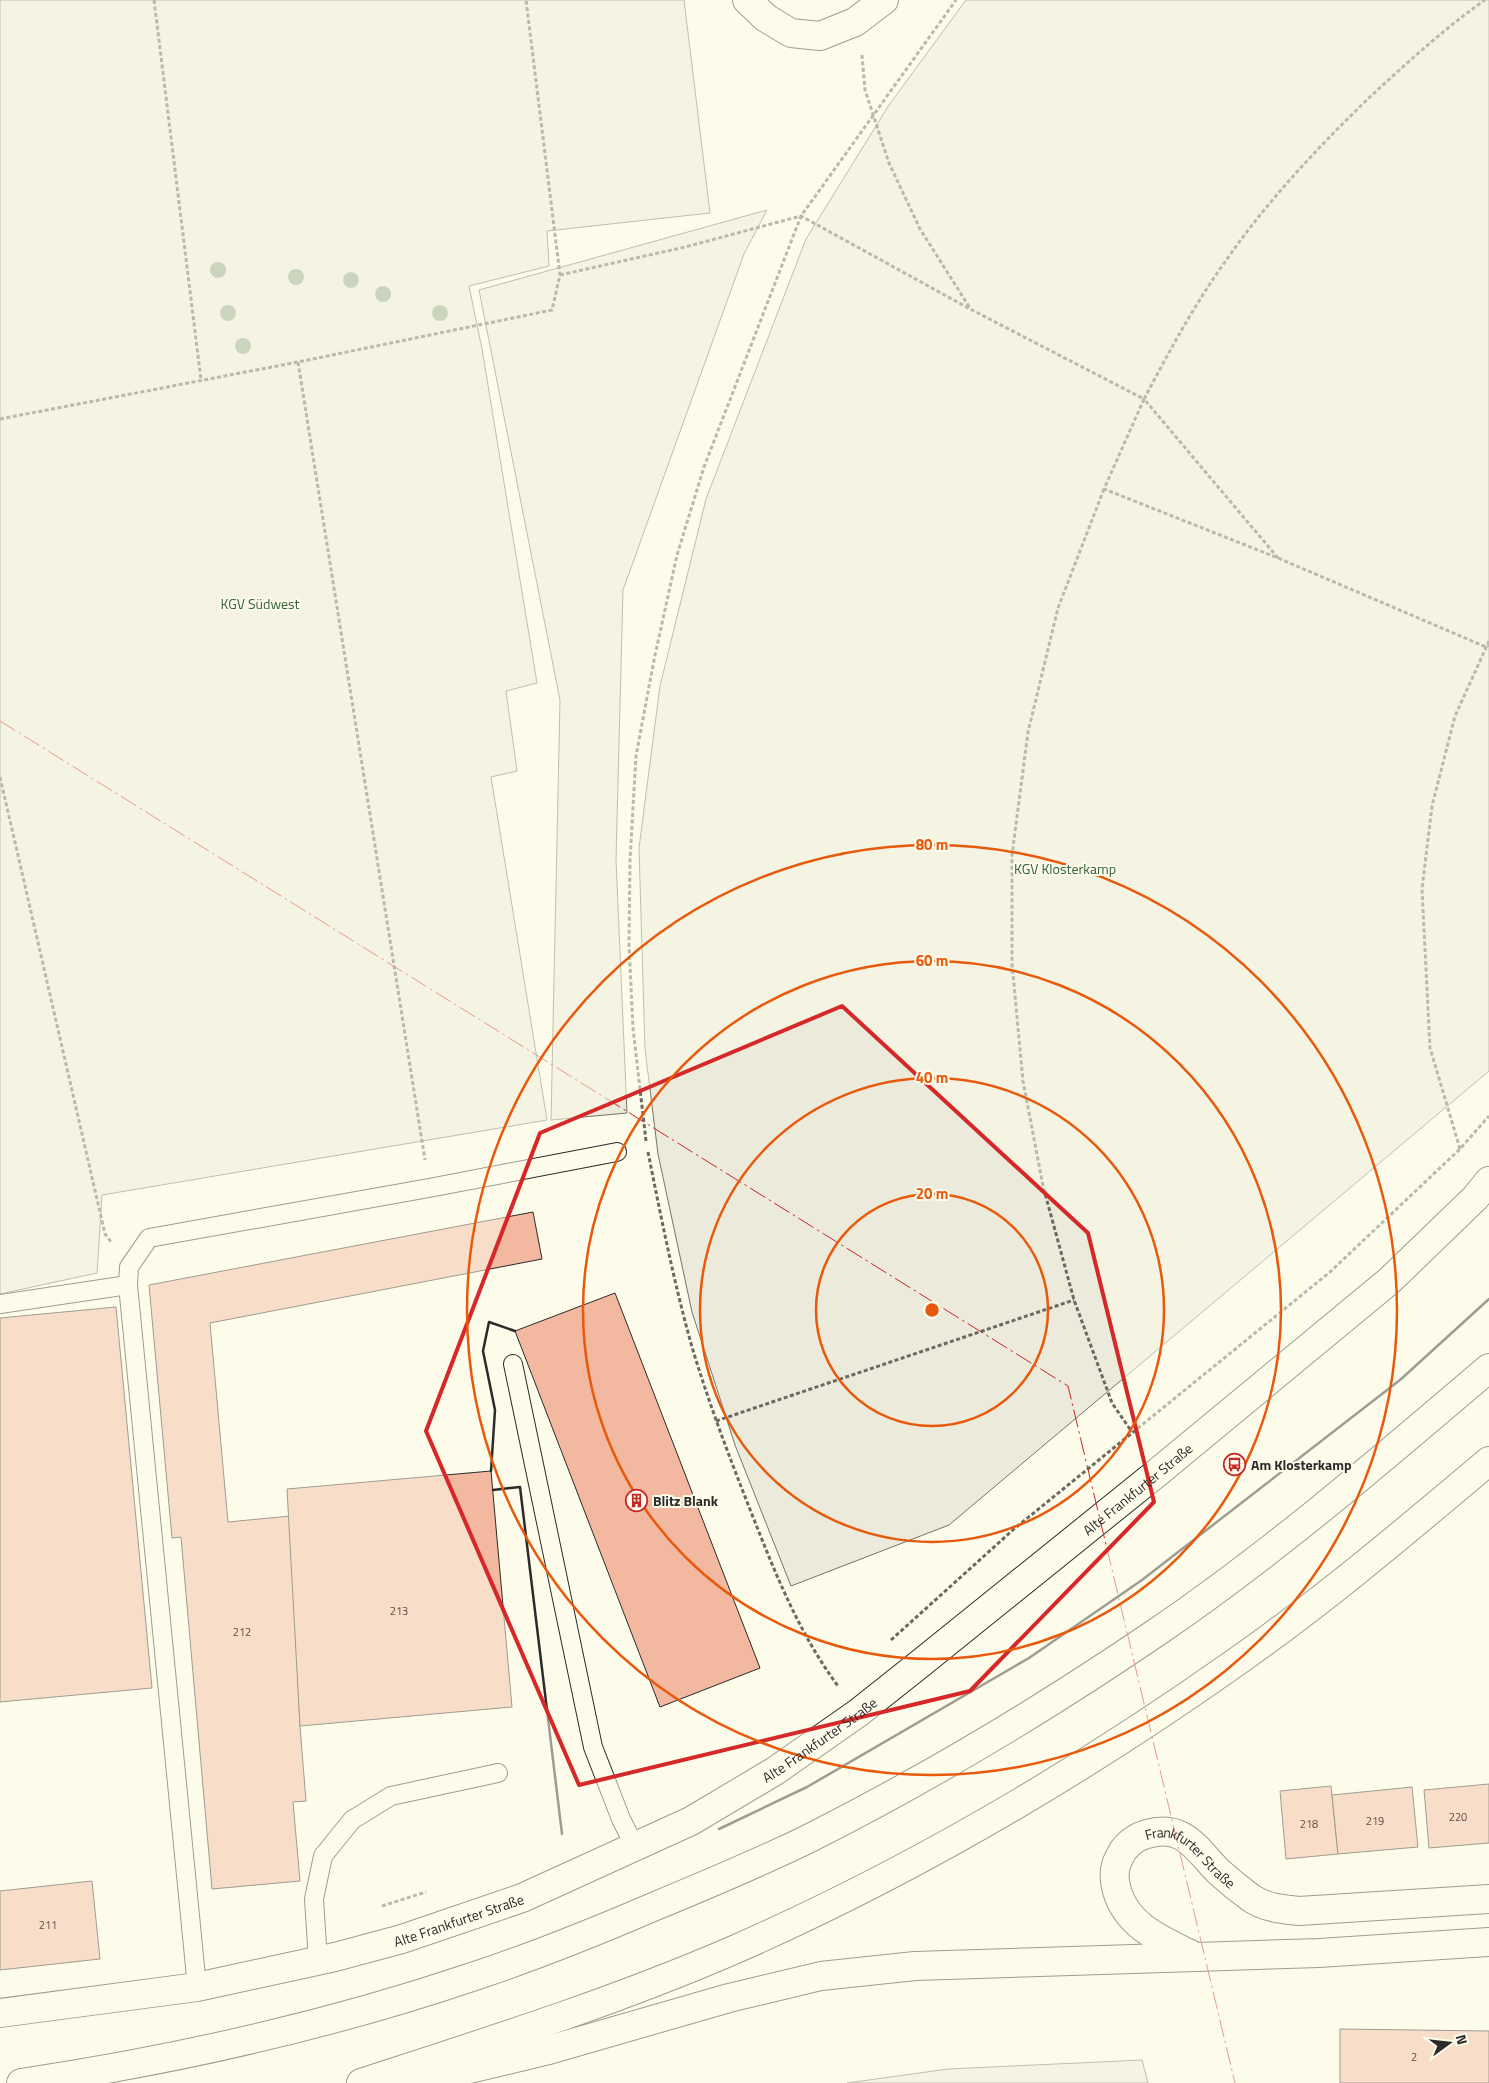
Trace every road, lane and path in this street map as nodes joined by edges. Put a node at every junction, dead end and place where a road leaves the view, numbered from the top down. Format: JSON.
{"nodes":[{"id":1,"x":154,"y":0,"type":"edge"},
{"id":2,"x":526,"y":0,"type":"edge"},
{"id":3,"x":747,"y":0,"type":"edge"},
{"id":4,"x":884,"y":0,"type":"edge"},
{"id":5,"x":956,"y":0,"type":"edge"},
{"id":6,"x":1485,"y":0,"type":"edge"},
{"id":7,"x":855,"y":22,"type":"junction"},
{"id":8,"x":872,"y":115,"type":"junction"},
{"id":9,"x":801,"y":216,"type":"junction"},
{"id":10,"x":560,"y":275,"type":"junction"},
{"id":11,"x":970,"y":309,"type":"junction"},
{"id":12,"x":298,"y":362,"type":"junction"},
{"id":13,"x":201,"y":380,"type":"junction"},
{"id":14,"x":1144,"y":399,"type":"junction"},
{"id":15,"x":0,"y":419,"type":"edge"},
{"id":16,"x":1104,"y":489,"type":"junction"},
{"id":17,"x":1278,"y":558,"type":"junction"},
{"id":18,"x":1489,"y":641,"type":"edge"},
{"id":19,"x":1488,"y":646,"type":"edge"},
{"id":20,"x":0,"y":777,"type":"edge"},
{"id":21,"x":1489,"y":1116,"type":"edge"},
{"id":22,"x":1460,"y":1149,"type":"junction"},
{"id":23,"x":617,"y":1152,"type":"dead end"},
{"id":24,"x":1489,"y":1181,"type":"edge"},
{"id":25,"x":429,"y":1188,"type":"junction"},
{"id":26,"x":129,"y":1267,"type":"junction"},
{"id":27,"x":128,"y":1285,"type":"junction"},
{"id":28,"x":1074,"y":1300,"type":"junction"},
{"id":29,"x":0,"y":1304,"type":"edge"},
{"id":30,"x":513,"y":1364,"type":"dead end"},
{"id":31,"x":1489,"y":1368,"type":"edge"},
{"id":32,"x":716,"y":1420,"type":"junction"},
{"id":33,"x":1132,"y":1432,"type":"junction"},
{"id":34,"x":1489,"y":1461,"type":"edge"},
{"id":35,"x":890,"y":1641,"type":"dead end"},
{"id":36,"x":846,"y":1680,"type":"dead end"},
{"id":37,"x":839,"y":1687,"type":"junction"},
{"id":38,"x":831,"y":1692,"type":"dead end"},
{"id":39,"x":498,"y":1773,"type":"dead end"},
{"id":40,"x":636,"y":1847,"type":"junction"},
{"id":41,"x":427,"y":1891,"type":"dead end"},
{"id":42,"x":1489,"y":1899,"type":"edge"},
{"id":43,"x":381,"y":1907,"type":"dead end"},
{"id":44,"x":1489,"y":1942,"type":"edge"},
{"id":45,"x":1196,"y":1957,"type":"junction"},
{"id":46,"x":318,"y":1961,"type":"junction"},
{"id":47,"x":197,"y":1986,"type":"junction"},
{"id":48,"x":0,"y":2013,"type":"edge"},
{"id":49,"x":21,"y":2083,"type":"edge"},
{"id":50,"x":361,"y":2083,"type":"edge"},
{"id":51,"x":410,"y":2083,"type":"edge"}],
"edges":[{"from":1,"to":13,"type":"path"},
{"from":2,"to":10,"type":"path"},
{"from":3,"to":7,"type":"main road"},
{"from":4,"to":7,"type":"main road"},
{"from":5,"to":8,"type":"path"},
{"from":6,"to":14,"type":"path"},
{"from":7,"to":8,"type":"path"},
{"from":8,"to":9,"type":"path"},
{"from":8,"to":11,"type":"path"},
{"from":9,"to":10,"type":"path"},
{"from":9,"to":11,"type":"path"},
{"from":9,"to":32,"type":"path"},
{"from":10,"to":12,"type":"path"},
{"from":11,"to":14,"type":"path"},
{"from":12,"to":13,"type":"path"},
{"from":12,"to":25,"type":"path"},
{"from":13,"to":15,"type":"path"},
{"from":14,"to":16,"type":"path"},
{"from":14,"to":17,"type":"path"},
{"from":16,"to":17,"type":"path"},
{"from":16,"to":28,"type":"path"},
{"from":17,"to":19,"type":"path"},
{"from":18,"to":19,"type":"path"},
{"from":19,"to":22,"type":"path"},
{"from":20,"to":26,"type":"path"},
{"from":21,"to":22,"type":"path"},
{"from":22,"to":33,"type":"path"},
{"from":23,"to":25,"type":"lane"},
{"from":24,"to":40,"type":"main road","name":"Alte Frankfurter Straße"},
{"from":25,"to":26,"type":"lane"},
{"from":26,"to":27,"type":"lane"},
{"from":27,"to":29,"type":"lane"},
{"from":27,"to":47,"type":"lane"},
{"from":28,"to":32,"type":"path"},
{"from":28,"to":33,"type":"path"},
{"from":30,"to":40,"type":"lane"},
{"from":31,"to":49,"type":"main road"},
{"from":32,"to":37,"type":"path"},
{"from":33,"to":35,"type":"path"},
{"from":34,"to":50,"type":"main road"},
{"from":36,"to":37,"type":"path"},
{"from":37,"to":38,"type":"path"},
{"from":39,"to":46,"type":"lane"},
{"from":40,"to":46,"type":"main road","name":"Alte Frankfurter Straße"},
{"from":41,"to":43,"type":"path"},
{"from":42,"to":45,"type":"main road","name":"Frankfurter Straße"},
{"from":44,"to":45,"type":"main road","name":"Frankfurter Straße"},
{"from":45,"to":51,"type":"main road"},
{"from":46,"to":47,"type":"main road","name":"Alte Frankfurter Straße"},
{"from":47,"to":48,"type":"main road","name":"Alte Frankfurter Straße"}]}
